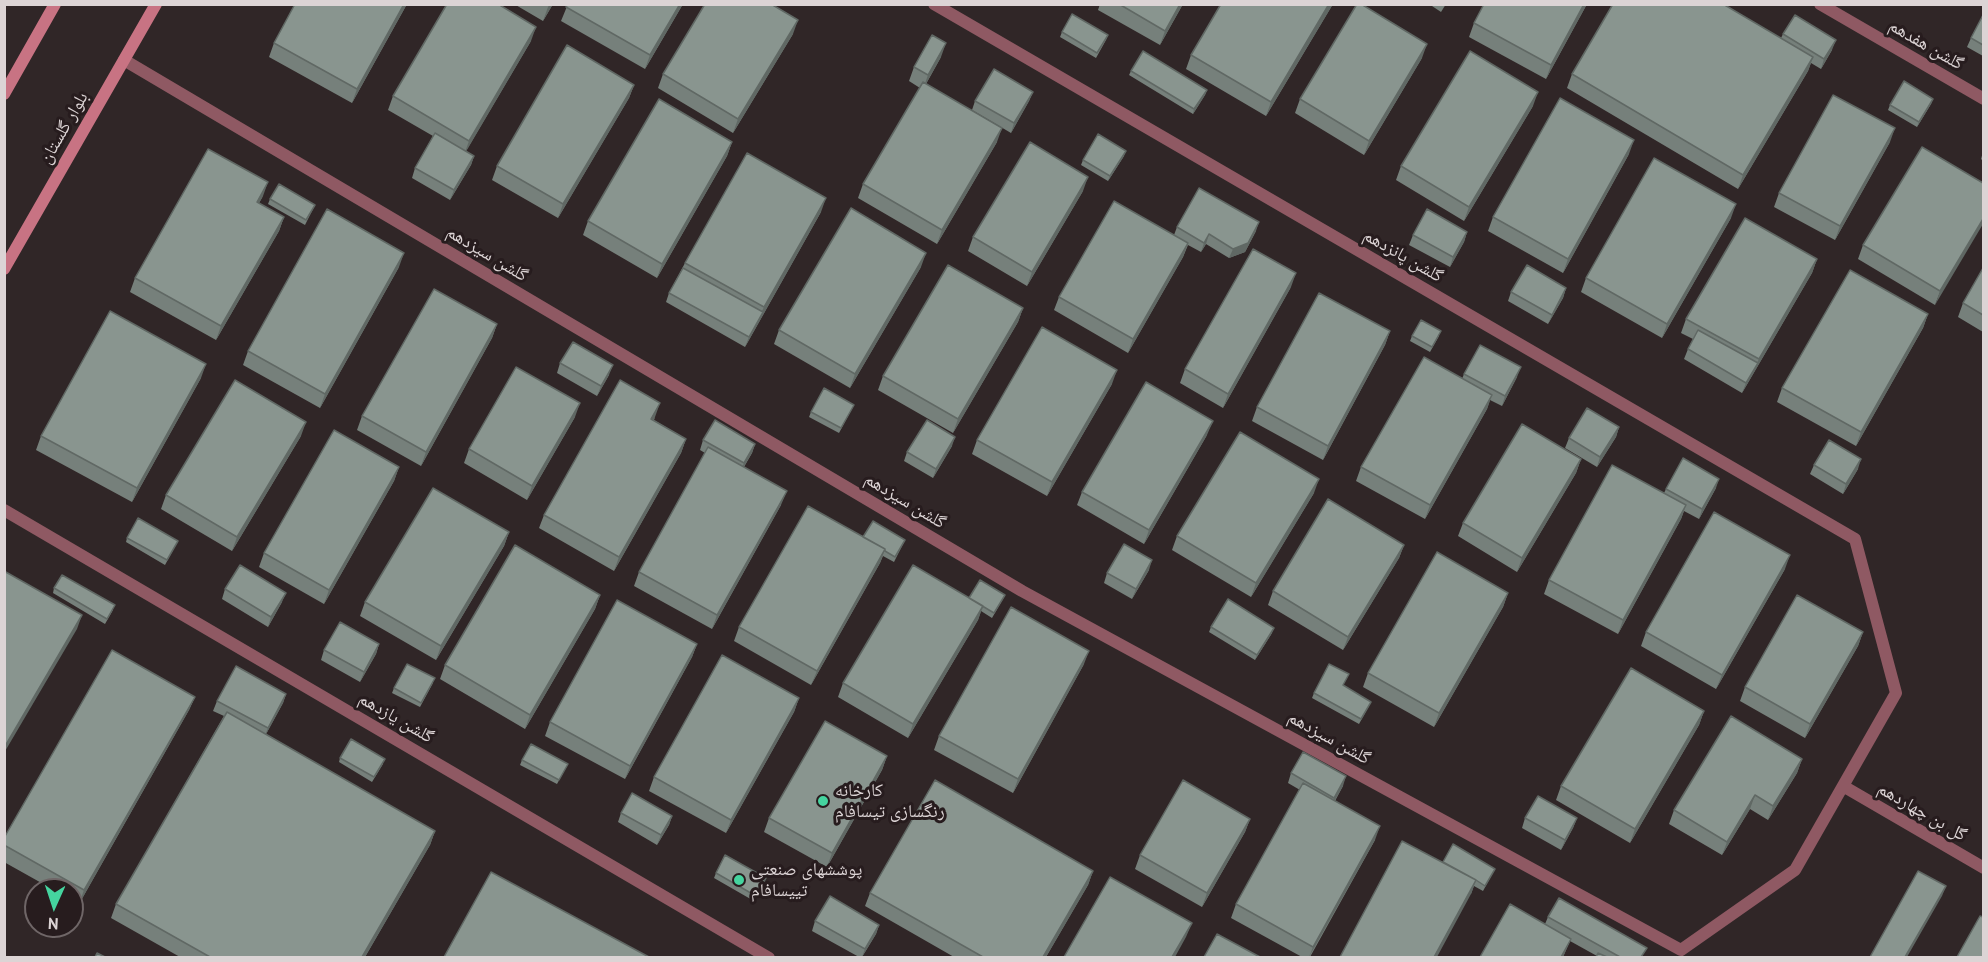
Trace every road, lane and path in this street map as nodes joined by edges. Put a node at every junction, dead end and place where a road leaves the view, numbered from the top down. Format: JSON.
{"nodes":[{"id":1,"x":55,"y":4,"type":"edge"},
{"id":2,"x":156,"y":4,"type":"edge"},
{"id":3,"x":934,"y":4,"type":"edge"},
{"id":4,"x":1820,"y":4,"type":"edge"},
{"id":5,"x":124,"y":60,"type":"junction"},
{"id":6,"x":4,"y":94,"type":"edge"},
{"id":7,"x":1983,"y":99,"type":"edge"},
{"id":8,"x":4,"y":269,"type":"edge"},
{"id":9,"x":4,"y":510,"type":"edge"},
{"id":10,"x":1843,"y":786,"type":"junction"},
{"id":11,"x":1983,"y":868,"type":"edge"},
{"id":12,"x":769,"y":957,"type":"edge"}],
"edges":[{"from":1,"to":6,"type":"street"},
{"from":2,"to":5,"type":"street","name":"بلوار گلستان"},
{"from":3,"to":10,"type":"street","name":"گلشن پانزدهم"},
{"from":4,"to":7,"type":"street","name":"گلشن هفدهم"},
{"from":5,"to":8,"type":"street","name":"بلوار گلستان"},
{"from":5,"to":10,"type":"street","name":"گلشن سیزدهم"},
{"from":9,"to":12,"type":"street","name":"گلشن یازدهم"},
{"from":10,"to":11,"type":"street","name":"گل بن چهاردهم"}]}
